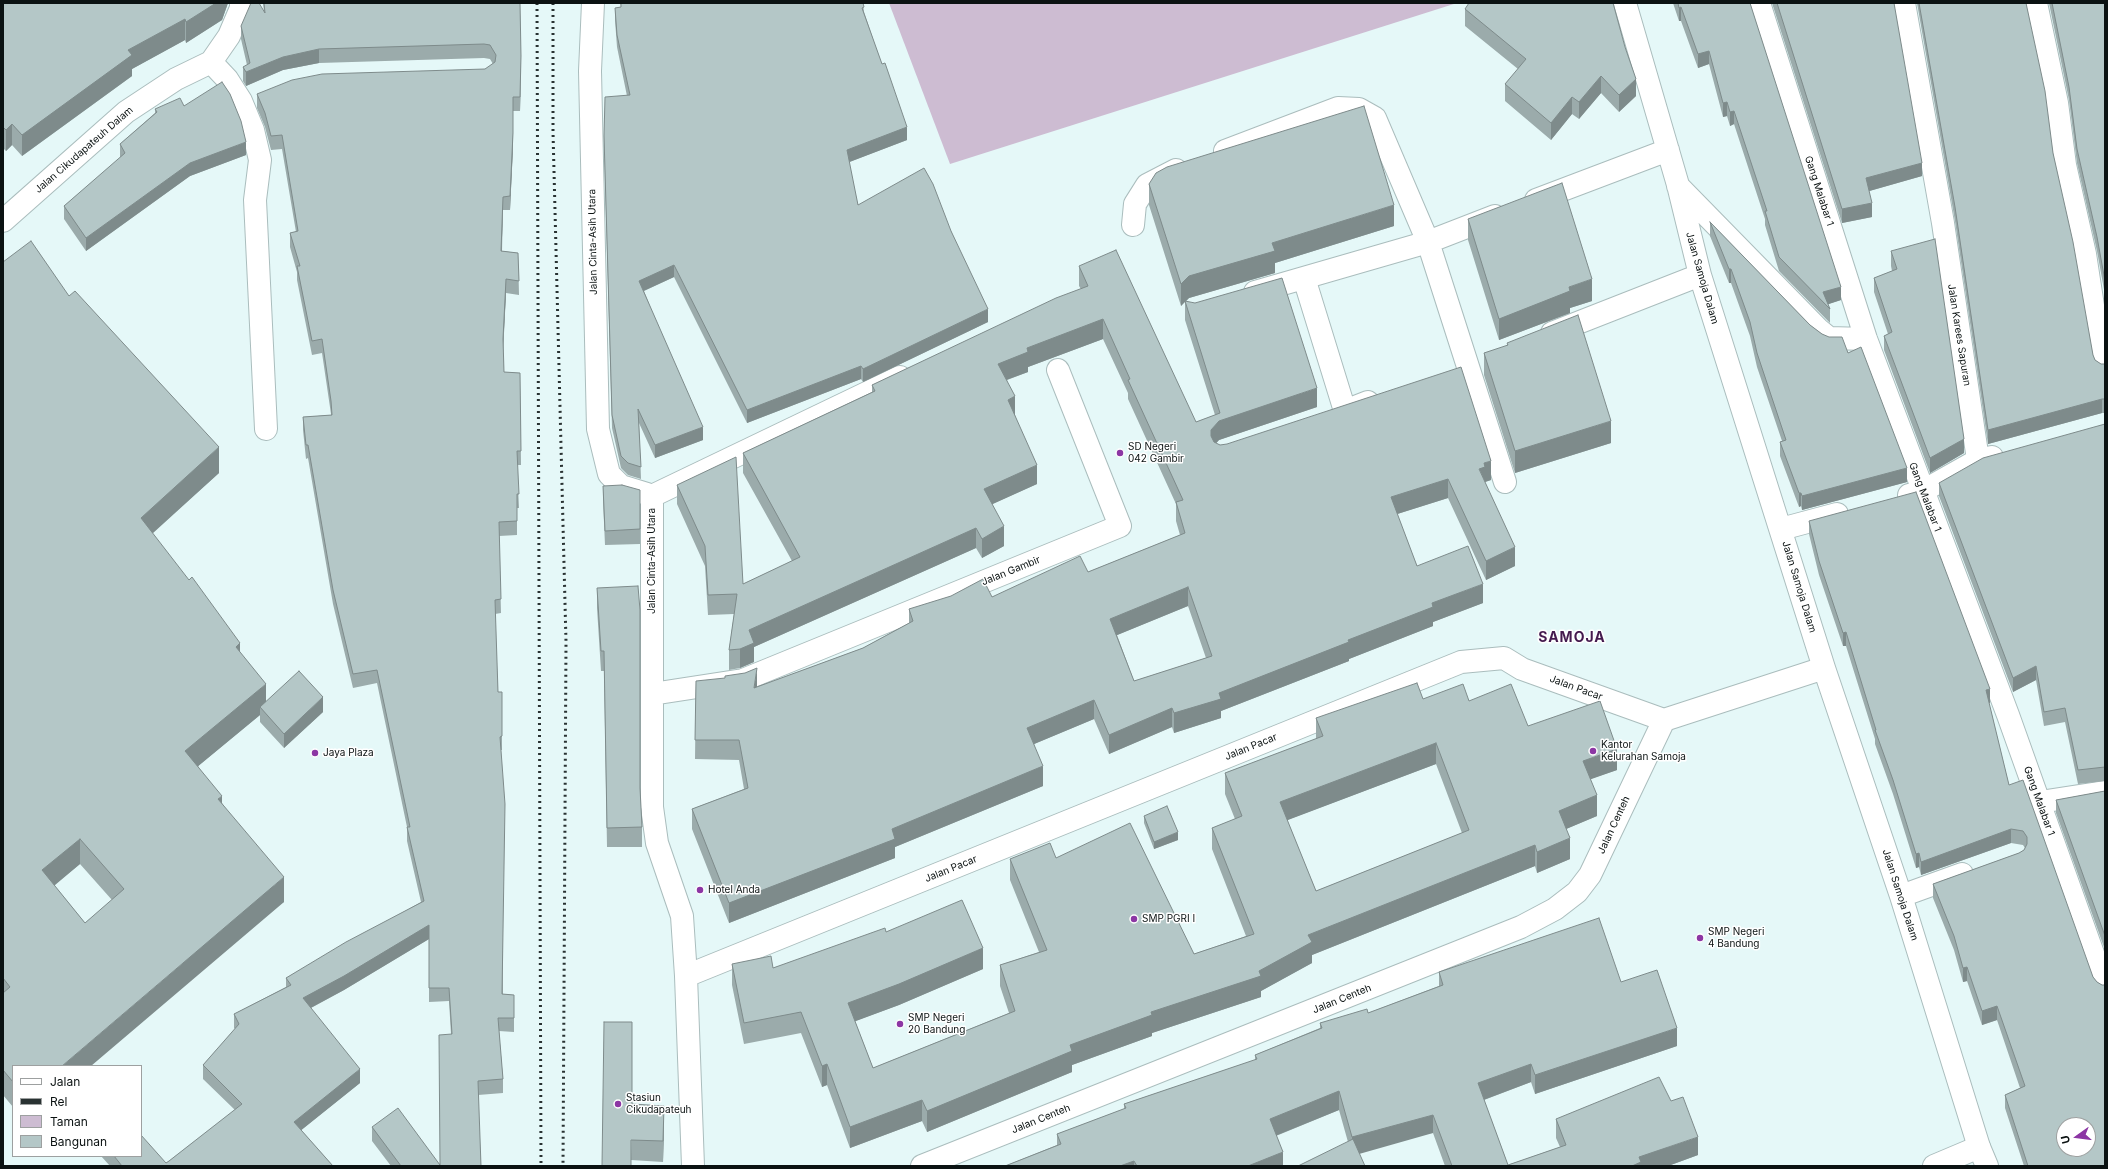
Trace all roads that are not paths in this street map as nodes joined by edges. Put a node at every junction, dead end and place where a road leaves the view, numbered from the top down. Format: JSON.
{"nodes":[{"id":1,"x":241,"y":3,"type":"edge"},
{"id":2,"x":594,"y":3,"type":"edge"},
{"id":3,"x":1625,"y":3,"type":"edge"},
{"id":4,"x":1759,"y":3,"type":"edge"},
{"id":5,"x":1904,"y":3,"type":"edge"},
{"id":6,"x":2036,"y":3,"type":"edge"},
{"id":7,"x":212,"y":62,"type":"junction"},
{"id":8,"x":261,"y":93,"type":"edge"},
{"id":9,"x":241,"y":101,"type":"junction"},
{"id":10,"x":1668,"y":150,"type":"junction"},
{"id":11,"x":1678,"y":185,"type":"junction"},
{"id":12,"x":3,"y":221,"type":"edge"},
{"id":13,"x":1133,"y":225,"type":"dead end"},
{"id":14,"x":1428,"y":242,"type":"junction"},
{"id":15,"x":1700,"y":275,"type":"junction"},
{"id":16,"x":1304,"y":278,"type":"junction"},
{"id":17,"x":1237,"y":297,"type":"edge"},
{"id":18,"x":1866,"y":339,"type":"junction"},
{"id":19,"x":1533,"y":341,"type":"edge"},
{"id":20,"x":1490,"y":358,"type":"edge"},
{"id":21,"x":1468,"y":366,"type":"junction"},
{"id":22,"x":2105,"y":366,"type":"edge"},
{"id":23,"x":916,"y":370,"type":"edge"},
{"id":24,"x":1058,"y":370,"type":"dead end"},
{"id":25,"x":1446,"y":374,"type":"edge"},
{"id":26,"x":1388,"y":395,"type":"edge"},
{"id":27,"x":1345,"y":411,"type":"junction"},
{"id":28,"x":1324,"y":418,"type":"edge"},
{"id":29,"x":266,"y":429,"type":"dead end"},
{"id":30,"x":2008,"y":452,"type":"edge"},
{"id":31,"x":1978,"y":460,"type":"junction"},
{"id":32,"x":1505,"y":482,"type":"dead end"},
{"id":33,"x":1923,"y":491,"type":"junction"},
{"id":34,"x":652,"y":496,"type":"junction"},
{"id":35,"x":1893,"y":499,"type":"edge"},
{"id":36,"x":1856,"y":509,"type":"edge"},
{"id":37,"x":1781,"y":529,"type":"junction"},
{"id":38,"x":1824,"y":668,"type":"junction"},
{"id":39,"x":652,"y":694,"type":"junction"},
{"id":40,"x":1664,"y":720,"type":"junction"},
{"id":41,"x":2105,"y":792,"type":"edge"},
{"id":42,"x":2040,"y":802,"type":"junction"},
{"id":43,"x":1980,"y":868,"type":"edge"},
{"id":44,"x":1901,"y":896,"type":"junction"},
{"id":45,"x":686,"y":976,"type":"junction"},
{"id":46,"x":2105,"y":987,"type":"edge"},
{"id":47,"x":1983,"y":1156,"type":"edge"},
{"id":48,"x":693,"y":1166,"type":"edge"},
{"id":49,"x":922,"y":1166,"type":"edge"},
{"id":50,"x":1934,"y":1166,"type":"edge"}],
"edges":[{"from":1,"to":7,"type":"street"},
{"from":2,"to":34,"type":"street","name":"Jalan Cinta-Asih Utara"},
{"from":3,"to":10,"type":"street","name":"Jalan Samoja Dalam"},
{"from":4,"to":18,"type":"street","name":"Gang Malabar 1"},
{"from":5,"to":31,"type":"street","name":"Jalan Karees Sapuran"},
{"from":6,"to":22,"type":"street"},
{"from":7,"to":9,"type":"street"},
{"from":7,"to":12,"type":"street","name":"Jalan Cikudapateuh Dalam"},
{"from":8,"to":9,"type":"street"},
{"from":9,"to":29,"type":"street"},
{"from":10,"to":11,"type":"street","name":"Jalan Samoja Dalam"},
{"from":10,"to":14,"type":"street"},
{"from":11,"to":15,"type":"street","name":"Jalan Samoja Dalam"},
{"from":11,"to":18,"type":"street"},
{"from":13,"to":14,"type":"street"},
{"from":14,"to":16,"type":"street"},
{"from":14,"to":21,"type":"street"},
{"from":15,"to":19,"type":"street"},
{"from":15,"to":37,"type":"street","name":"Jalan Samoja Dalam"},
{"from":16,"to":17,"type":"street"},
{"from":16,"to":27,"type":"street"},
{"from":18,"to":33,"type":"street","name":"Gang Malabar 1"},
{"from":20,"to":21,"type":"street"},
{"from":21,"to":25,"type":"street"},
{"from":21,"to":32,"type":"street"},
{"from":23,"to":34,"type":"street"},
{"from":24,"to":39,"type":"street","name":"Jalan Gambir"},
{"from":26,"to":27,"type":"street"},
{"from":27,"to":28,"type":"street"},
{"from":30,"to":31,"type":"street"},
{"from":31,"to":33,"type":"street"},
{"from":33,"to":35,"type":"street"},
{"from":33,"to":42,"type":"street","name":"Gang Malabar 1"},
{"from":34,"to":39,"type":"street","name":"Jalan Cinta-Asih Utara"},
{"from":36,"to":37,"type":"street"},
{"from":37,"to":38,"type":"street","name":"Jalan Samoja Dalam"},
{"from":38,"to":40,"type":"street"},
{"from":38,"to":44,"type":"street","name":"Jalan Samoja Dalam"},
{"from":39,"to":45,"type":"street","name":"Jalan Cinta-Asih Utara"},
{"from":40,"to":45,"type":"street","name":"Jalan Pacar"},
{"from":40,"to":49,"type":"street","name":"Jalan Centeh"},
{"from":41,"to":42,"type":"street"},
{"from":42,"to":46,"type":"street","name":"Gang Malabar 1"},
{"from":43,"to":44,"type":"street"},
{"from":44,"to":47,"type":"street","name":"Jalan Samoja Dalam"},
{"from":45,"to":48,"type":"street","name":"Jalan Cinta-Asih Utara"},
{"from":47,"to":50,"type":"street"}]}
